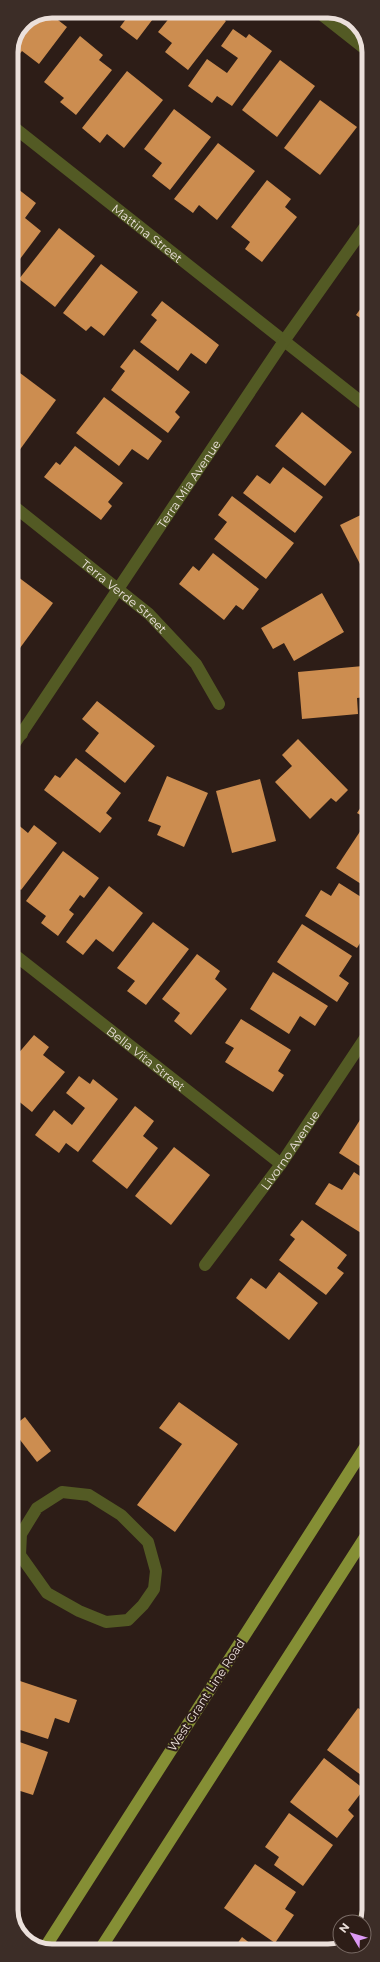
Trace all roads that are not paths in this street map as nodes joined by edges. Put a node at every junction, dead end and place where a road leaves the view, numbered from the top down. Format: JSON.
{"nodes":[{"id":1,"x":326,"y":18,"type":"edge"},
{"id":2,"x":361,"y":46,"type":"edge"},
{"id":3,"x":18,"y":131,"type":"edge"},
{"id":4,"x":362,"y":231,"type":"edge"},
{"id":5,"x":284,"y":341,"type":"junction"},
{"id":6,"x":362,"y":402,"type":"edge"},
{"id":7,"x":18,"y":510,"type":"edge"},
{"id":8,"x":118,"y":589,"type":"junction"},
{"id":9,"x":219,"y":704,"type":"dead end"},
{"id":10,"x":18,"y":731,"type":"edge"},
{"id":11,"x":22,"y":734,"type":"junction"},
{"id":12,"x":18,"y":739,"type":"edge"},
{"id":13,"x":18,"y":957,"type":"edge"},
{"id":14,"x":362,"y":1042,"type":"edge"},
{"id":15,"x":281,"y":1164,"type":"junction"},
{"id":16,"x":205,"y":1265,"type":"dead end"},
{"id":17,"x":362,"y":1452,"type":"edge"},
{"id":18,"x":362,"y":1542,"type":"edge"},
{"id":19,"x":18,"y":1548,"type":"edge"},
{"id":20,"x":18,"y":1560,"type":"edge"},
{"id":21,"x":47,"y":1944,"type":"edge"},
{"id":22,"x":104,"y":1944,"type":"edge"}],
"edges":[{"from":1,"to":2,"type":"street"},
{"from":3,"to":5,"type":"street","name":"Mattina Street"},
{"from":4,"to":5,"type":"street","name":"Terra Mia Avenue"},
{"from":5,"to":6,"type":"street"},
{"from":5,"to":8,"type":"street","name":"Terra Mia Avenue"},
{"from":7,"to":8,"type":"street","name":"Terra Verde Street"},
{"from":8,"to":9,"type":"street","name":"Terra Verde Street"},
{"from":8,"to":11,"type":"street","name":"Terra Mia Avenue"},
{"from":10,"to":11,"type":"street"},
{"from":11,"to":12,"type":"street","name":"Terra Mia Avenue"},
{"from":13,"to":15,"type":"street","name":"Bella Vita Street"},
{"from":14,"to":15,"type":"street","name":"Livorno Avenue"},
{"from":15,"to":16,"type":"street","name":"Livorno Avenue"},
{"from":17,"to":21,"type":"main road","name":"West Grant Line Road"},
{"from":18,"to":22,"type":"main road"},
{"from":19,"to":20,"type":"street"}]}
